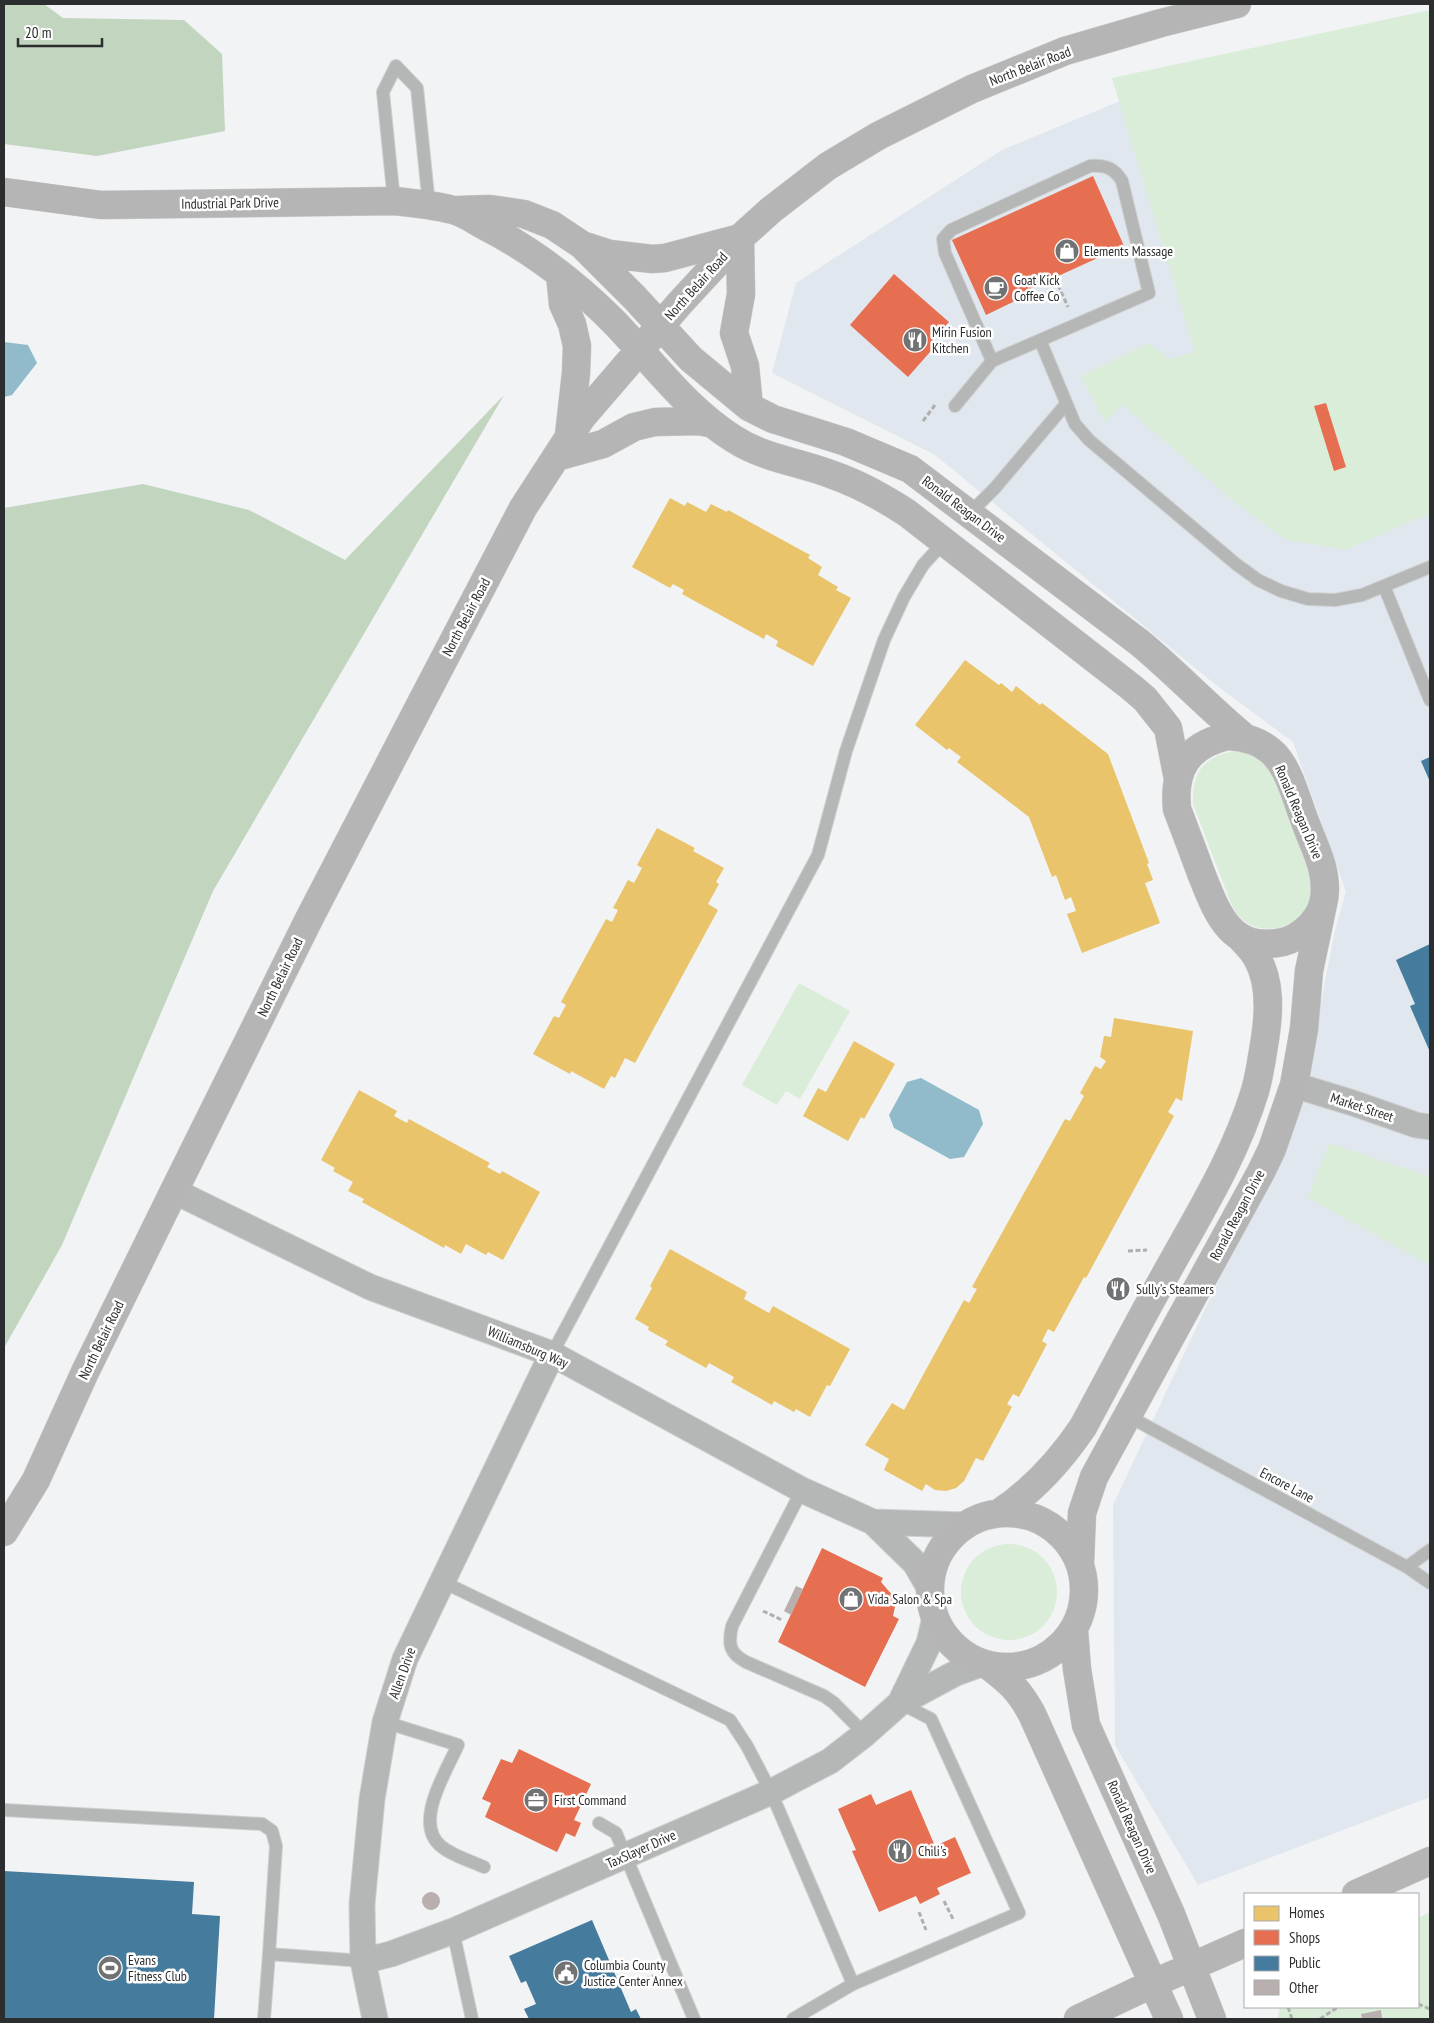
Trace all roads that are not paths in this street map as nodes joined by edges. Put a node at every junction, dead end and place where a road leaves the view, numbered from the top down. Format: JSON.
{"nodes":[{"id":1,"x":1237,"y":4,"type":"edge"},
{"id":2,"x":4,"y":192,"type":"edge"},
{"id":3,"x":394,"y":201,"type":"junction"},
{"id":4,"x":429,"y":205,"type":"junction"},
{"id":5,"x":455,"y":211,"type":"junction"},
{"id":6,"x":740,"y":238,"type":"junction"},
{"id":7,"x":582,"y":245,"type":"junction"},
{"id":8,"x":560,"y":274,"type":"junction"},
{"id":9,"x":660,"y":326,"type":"junction"},
{"id":10,"x":1040,"y":340,"type":"junction"},
{"id":11,"x":639,"y":350,"type":"junction"},
{"id":12,"x":992,"y":361,"type":"junction"},
{"id":13,"x":1066,"y":404,"type":"junction"},
{"id":14,"x":955,"y":406,"type":"dead end"},
{"id":15,"x":749,"y":407,"type":"junction"},
{"id":16,"x":709,"y":423,"type":"junction"},
{"id":17,"x":562,"y":448,"type":"junction"},
{"id":18,"x":970,"y":513,"type":"junction"},
{"id":19,"x":944,"y":542,"type":"junction"},
{"id":20,"x":1430,"y":567,"type":"edge"},
{"id":21,"x":1384,"y":586,"type":"junction"},
{"id":22,"x":1430,"y":700,"type":"edge"},
{"id":23,"x":1244,"y":736,"type":"junction"},
{"id":24,"x":1178,"y":779,"type":"junction"},
{"id":25,"x":1323,"y":904,"type":"junction"},
{"id":26,"x":1240,"y":938,"type":"junction"},
{"id":27,"x":1294,"y":1085,"type":"junction"},
{"id":28,"x":1430,"y":1127,"type":"edge"},
{"id":29,"x":174,"y":1191,"type":"junction"},
{"id":30,"x":552,"y":1354,"type":"junction"},
{"id":31,"x":1128,"y":1416,"type":"junction"},
{"id":32,"x":802,"y":1490,"type":"junction"},
{"id":33,"x":1000,"y":1513,"type":"junction"},
{"id":34,"x":874,"y":1522,"type":"junction"},
{"id":35,"x":965,"y":1525,"type":"junction"},
{"id":36,"x":4,"y":1532,"type":"edge"},
{"id":37,"x":1430,"y":1550,"type":"edge"},
{"id":38,"x":1080,"y":1563,"type":"junction"},
{"id":39,"x":1407,"y":1567,"type":"junction"},
{"id":40,"x":441,"y":1581,"type":"junction"},
{"id":41,"x":1430,"y":1583,"type":"edge"},
{"id":42,"x":930,"y":1589,"type":"junction"},
{"id":43,"x":935,"y":1618,"type":"junction"},
{"id":44,"x":1074,"y":1630,"type":"junction"},
{"id":45,"x":985,"y":1665,"type":"junction"},
{"id":46,"x":900,"y":1702,"type":"junction"},
{"id":47,"x":385,"y":1722,"type":"junction"},
{"id":48,"x":865,"y":1734,"type":"junction"},
{"id":49,"x":771,"y":1792,"type":"junction"},
{"id":50,"x":4,"y":1810,"type":"edge"},
{"id":51,"x":599,"y":1823,"type":"dead end"},
{"id":52,"x":626,"y":1856,"type":"junction"},
{"id":53,"x":1430,"y":1861,"type":"edge"},
{"id":54,"x":484,"y":1867,"type":"dead end"},
{"id":55,"x":1358,"y":1893,"type":"edge"},
{"id":56,"x":453,"y":1931,"type":"junction"},
{"id":57,"x":1244,"y":1943,"type":"edge"},
{"id":58,"x":269,"y":1954,"type":"junction"},
{"id":59,"x":363,"y":1961,"type":"junction"},
{"id":60,"x":1190,"y":1967,"type":"junction"},
{"id":61,"x":1154,"y":1983,"type":"junction"},
{"id":62,"x":853,"y":1984,"type":"junction"},
{"id":63,"x":264,"y":2019,"type":"edge"},
{"id":64,"x":375,"y":2019,"type":"edge"},
{"id":65,"x":472,"y":2019,"type":"edge"},
{"id":66,"x":694,"y":2019,"type":"edge"},
{"id":67,"x":794,"y":2019,"type":"edge"},
{"id":68,"x":1078,"y":2019,"type":"edge"},
{"id":69,"x":1169,"y":2019,"type":"edge"},
{"id":70,"x":1212,"y":2019,"type":"edge"}],
"edges":[{"from":1,"to":6,"type":"street","name":"North Belair Road"},
{"from":2,"to":3,"type":"street","name":"Industrial Park Drive"},
{"from":3,"to":4,"type":"street","name":"Industrial Park Drive"},
{"from":3,"to":4,"type":"lane"},
{"from":4,"to":5,"type":"street","name":"Industrial Park Drive"},
{"from":5,"to":7,"type":"street","name":"Industrial Park Drive"},
{"from":5,"to":8,"type":"street","name":"Industrial Park Drive"},
{"from":6,"to":7,"type":"street"},
{"from":6,"to":9,"type":"street","name":"North Belair Road"},
{"from":6,"to":15,"type":"street"},
{"from":7,"to":9,"type":"street","name":"Industrial Park Drive"},
{"from":8,"to":11,"type":"street","name":"Industrial Park Drive"},
{"from":8,"to":17,"type":"street"},
{"from":9,"to":11,"type":"street","name":"North Belair Road"},
{"from":9,"to":15,"type":"street","name":"Ronald Reagan Drive"},
{"from":10,"to":12,"type":"lane"},
{"from":10,"to":12,"type":"lane"},
{"from":10,"to":13,"type":"lane"},
{"from":11,"to":16,"type":"street","name":"Ronald Reagan Drive"},
{"from":11,"to":17,"type":"street","name":"North Belair Road"},
{"from":12,"to":14,"type":"lane"},
{"from":13,"to":18,"type":"lane"},
{"from":13,"to":21,"type":"lane"},
{"from":15,"to":18,"type":"street","name":"Ronald Reagan Drive"},
{"from":16,"to":17,"type":"street"},
{"from":16,"to":19,"type":"street","name":"Ronald Reagan Drive"},
{"from":17,"to":29,"type":"street","name":"North Belair Road"},
{"from":18,"to":19,"type":"street"},
{"from":18,"to":23,"type":"street","name":"Ronald Reagan Drive"},
{"from":19,"to":24,"type":"street","name":"Ronald Reagan Drive"},
{"from":19,"to":30,"type":"lane"},
{"from":20,"to":21,"type":"lane"},
{"from":21,"to":22,"type":"lane"},
{"from":23,"to":24,"type":"street","name":"Ronald Reagan Drive"},
{"from":23,"to":25,"type":"street","name":"Ronald Reagan Drive"},
{"from":24,"to":26,"type":"street","name":"Ronald Reagan Drive"},
{"from":25,"to":26,"type":"street","name":"Ronald Reagan Drive"},
{"from":25,"to":27,"type":"street","name":"Ronald Reagan Drive"},
{"from":26,"to":33,"type":"street","name":"Ronald Reagan Drive"},
{"from":27,"to":28,"type":"street","name":"Market Street"},
{"from":27,"to":31,"type":"street","name":"Ronald Reagan Drive"},
{"from":29,"to":30,"type":"street","name":"Williamsburg Way"},
{"from":29,"to":36,"type":"street","name":"North Belair Road"},
{"from":30,"to":32,"type":"street","name":"Williamsburg Way"},
{"from":30,"to":40,"type":"street","name":"Allen Drive"},
{"from":31,"to":38,"type":"street","name":"Ronald Reagan Drive"},
{"from":31,"to":39,"type":"lane","name":"Encore Lane"},
{"from":32,"to":34,"type":"street","name":"Williamsburg Way"},
{"from":32,"to":48,"type":"lane"},
{"from":33,"to":35,"type":"street","name":"Ronald Reagan Drive"},
{"from":33,"to":38,"type":"street","name":"Ronald Reagan Drive"},
{"from":34,"to":35,"type":"street","name":"Williamsburg Way"},
{"from":34,"to":42,"type":"street","name":"Williamsburg Way"},
{"from":35,"to":42,"type":"street","name":"Ronald Reagan Drive"},
{"from":37,"to":39,"type":"lane"},
{"from":38,"to":44,"type":"street","name":"Ronald Reagan Drive"},
{"from":39,"to":41,"type":"lane","name":"Encore Lane"},
{"from":40,"to":47,"type":"street","name":"Allen Drive"},
{"from":40,"to":49,"type":"lane"},
{"from":42,"to":43,"type":"street","name":"Ronald Reagan Drive"},
{"from":43,"to":45,"type":"street","name":"Ronald Reagan Drive"},
{"from":43,"to":46,"type":"street","name":"TaxSlayer Drive"},
{"from":44,"to":45,"type":"street","name":"Ronald Reagan Drive"},
{"from":44,"to":60,"type":"street","name":"Ronald Reagan Drive"},
{"from":45,"to":46,"type":"street","name":"TaxSlayer Drive"},
{"from":45,"to":61,"type":"street","name":"Ronald Reagan Drive"},
{"from":46,"to":48,"type":"street","name":"TaxSlayer Drive"},
{"from":46,"to":62,"type":"lane"},
{"from":47,"to":54,"type":"lane"},
{"from":47,"to":59,"type":"street","name":"Allen Drive"},
{"from":48,"to":49,"type":"street","name":"TaxSlayer Drive"},
{"from":49,"to":52,"type":"street","name":"TaxSlayer Drive"},
{"from":49,"to":62,"type":"lane"},
{"from":50,"to":58,"type":"lane"},
{"from":51,"to":52,"type":"lane"},
{"from":52,"to":56,"type":"street","name":"TaxSlayer Drive"},
{"from":52,"to":66,"type":"lane"},
{"from":53,"to":55,"type":"street"},
{"from":56,"to":59,"type":"street","name":"TaxSlayer Drive"},
{"from":56,"to":65,"type":"lane"},
{"from":57,"to":60,"type":"street"},
{"from":58,"to":59,"type":"lane"},
{"from":58,"to":63,"type":"lane"},
{"from":59,"to":64,"type":"street","name":"Allen Drive"},
{"from":60,"to":61,"type":"street"},
{"from":60,"to":70,"type":"street","name":"Ronald Reagan Drive"},
{"from":61,"to":68,"type":"street"},
{"from":61,"to":69,"type":"street","name":"Ronald Reagan Drive"},
{"from":62,"to":67,"type":"lane"}]}
